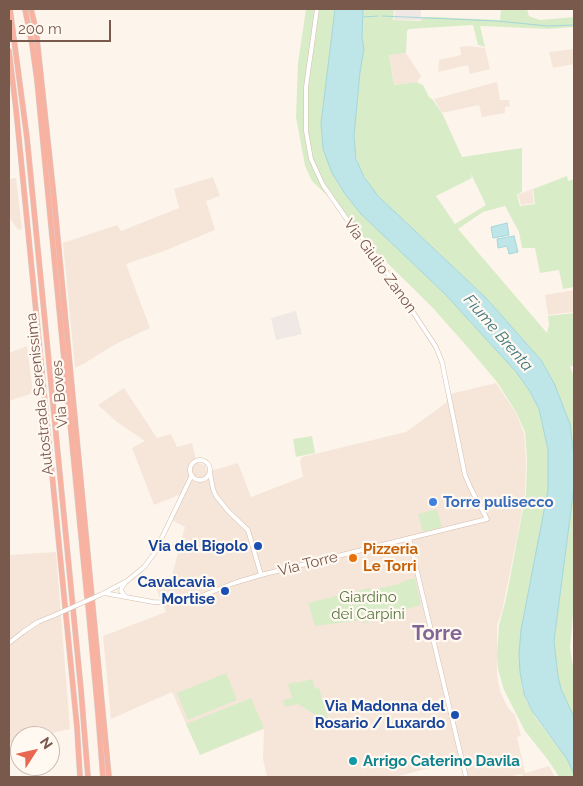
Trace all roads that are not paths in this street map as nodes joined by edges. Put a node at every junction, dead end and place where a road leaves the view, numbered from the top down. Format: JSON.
{"nodes":[{"id":1,"x":10,"y":9,"type":"edge"},
{"id":2,"x":25,"y":9,"type":"edge"},
{"id":3,"x":31,"y":9,"type":"edge"},
{"id":4,"x":317,"y":9,"type":"edge"},
{"id":5,"x":9,"y":51,"type":"edge"},
{"id":6,"x":210,"y":473,"type":"junction"},
{"id":7,"x":192,"y":475,"type":"junction"},
{"id":8,"x":486,"y":518,"type":"joint"},
{"id":9,"x":409,"y":538,"type":"junction"},
{"id":10,"x":261,"y":575,"type":"junction"},
{"id":11,"x":127,"y":581,"type":"junction"},
{"id":12,"x":103,"y":594,"type":"junction"},
{"id":13,"x":87,"y":597,"type":"dead end"},
{"id":14,"x":127,"y":597,"type":"junction"},
{"id":15,"x":88,"y":604,"type":"dead end"},
{"id":16,"x":9,"y":643,"type":"edge"},
{"id":17,"x":80,"y":777,"type":"edge"},
{"id":18,"x":88,"y":777,"type":"edge"},
{"id":19,"x":102,"y":777,"type":"edge"},
{"id":20,"x":109,"y":777,"type":"edge"},
{"id":21,"x":466,"y":777,"type":"edge"}],
"edges":[{"from":1,"to":18,"type":"highway","name":"Autostrada Serenissima"},
{"from":2,"to":13,"type":"highway","name":"Via Boves"},
{"from":3,"to":20,"type":"highway","name":"Via Boves"},
{"from":4,"to":8,"type":"street","name":"Via Giulio Zanon"},
{"from":5,"to":17,"type":"highway","name":"Autostrada Serenissima"},
{"from":6,"to":7,"type":"street"},
{"from":6,"to":7,"type":"street"},
{"from":6,"to":10,"type":"street"},
{"from":7,"to":11,"type":"street"},
{"from":8,"to":9,"type":"street","name":"Via Torre"},
{"from":9,"to":10,"type":"street","name":"Via Torre"},
{"from":9,"to":21,"type":"street"},
{"from":10,"to":14,"type":"street","name":"Via Torre"},
{"from":11,"to":12,"type":"street"},
{"from":11,"to":14,"type":"street"},
{"from":12,"to":14,"type":"street"},
{"from":12,"to":16,"type":"street","bridge":true},
{"from":15,"to":19,"type":"highway"}]}
